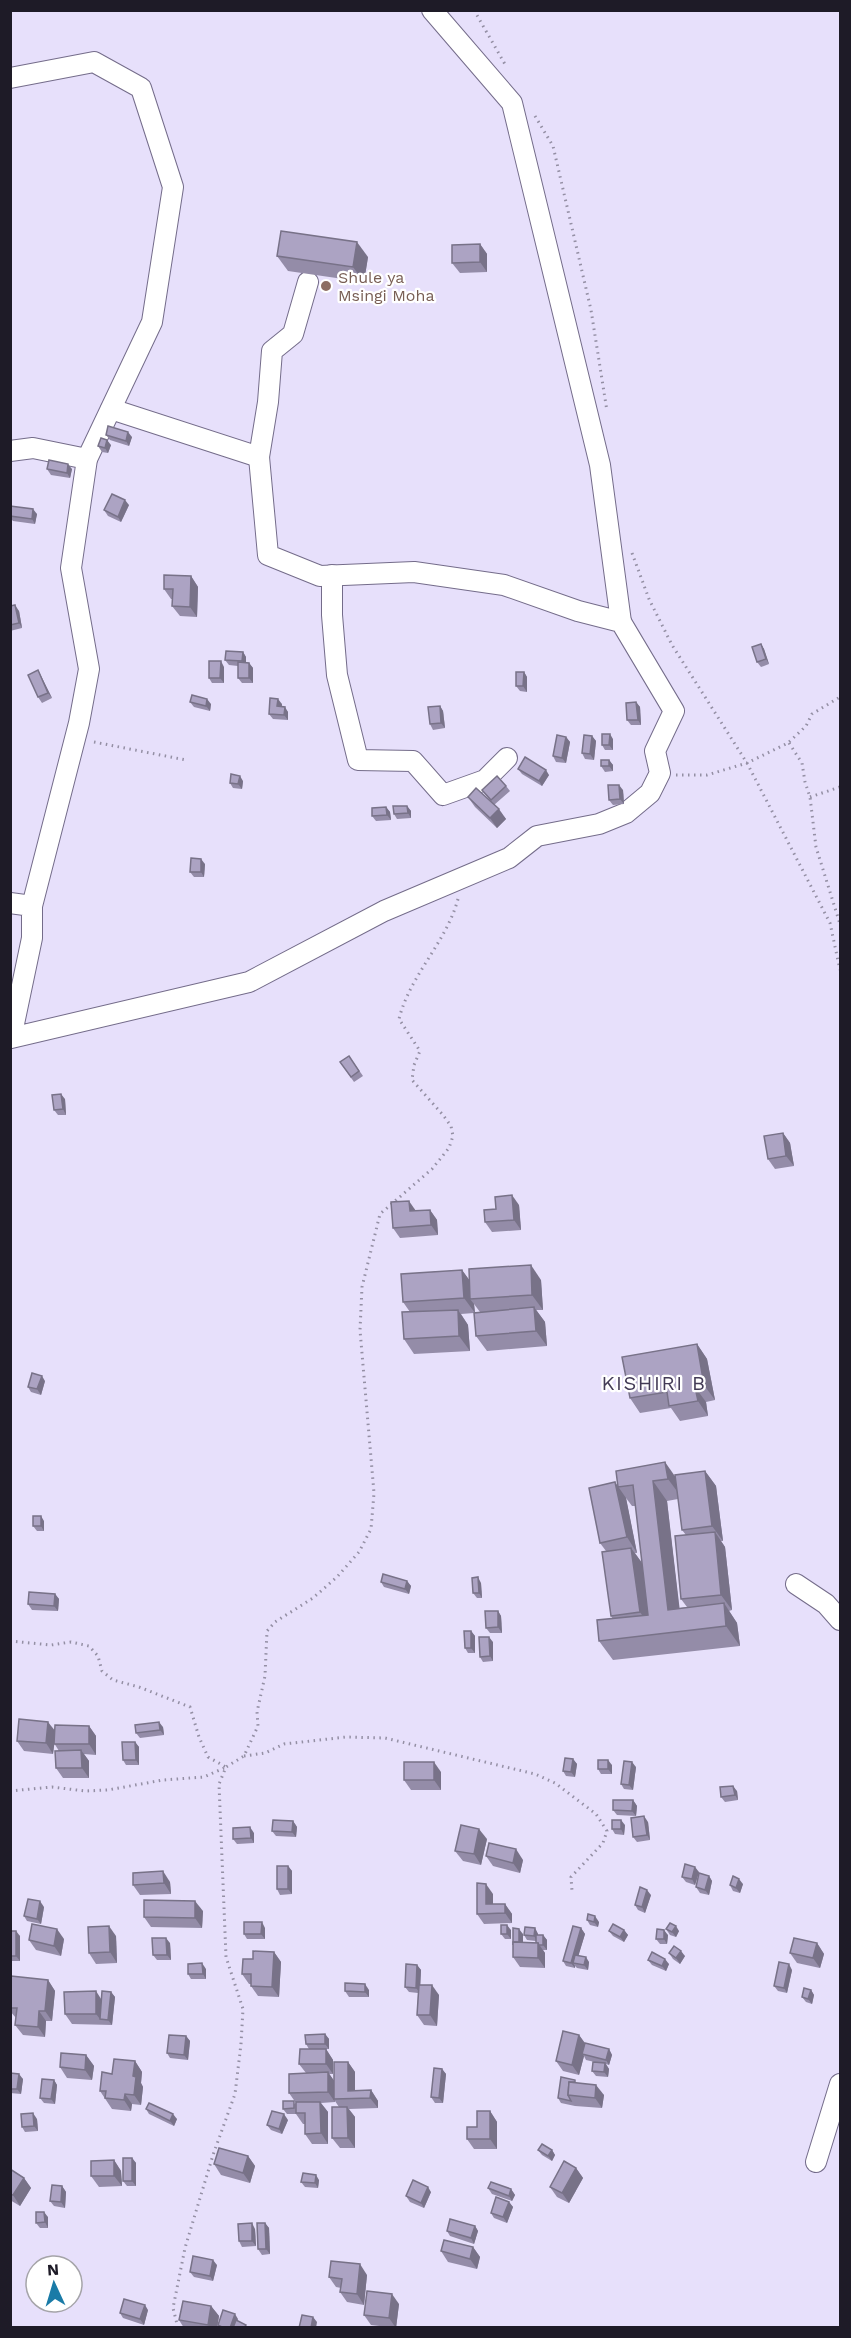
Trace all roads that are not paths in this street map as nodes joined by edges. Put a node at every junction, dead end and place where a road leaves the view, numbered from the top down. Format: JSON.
{"nodes":[{"id":1,"x":432,"y":10,"type":"edge"},
{"id":2,"x":10,"y":78,"type":"edge"},
{"id":3,"x":308,"y":282,"type":"dead end"},
{"id":4,"x":111,"y":409,"type":"junction"},
{"id":5,"x":10,"y":451,"type":"edge"},
{"id":6,"x":259,"y":457,"type":"junction"},
{"id":7,"x":87,"y":459,"type":"junction"},
{"id":8,"x":332,"y":575,"type":"junction"},
{"id":9,"x":621,"y":622,"type":"junction"},
{"id":10,"x":507,"y":758,"type":"dead end"},
{"id":11,"x":10,"y":903,"type":"edge"},
{"id":12,"x":32,"y":906,"type":"junction"},
{"id":13,"x":11,"y":1039,"type":"edge"},
{"id":14,"x":796,"y":1584,"type":"dead end"},
{"id":15,"x":840,"y":1620,"type":"edge"},
{"id":16,"x":840,"y":2084,"type":"edge"},
{"id":17,"x":816,"y":2162,"type":"dead end"}],
"edges":[{"from":1,"to":9,"type":"street"},
{"from":2,"to":4,"type":"street"},
{"from":3,"to":6,"type":"street"},
{"from":4,"to":6,"type":"street"},
{"from":4,"to":7,"type":"street"},
{"from":5,"to":7,"type":"street"},
{"from":6,"to":8,"type":"street"},
{"from":7,"to":12,"type":"street"},
{"from":8,"to":9,"type":"street"},
{"from":8,"to":10,"type":"street"},
{"from":9,"to":13,"type":"street"},
{"from":11,"to":12,"type":"street"},
{"from":12,"to":13,"type":"street"},
{"from":14,"to":15,"type":"street"},
{"from":16,"to":17,"type":"street"}]}
